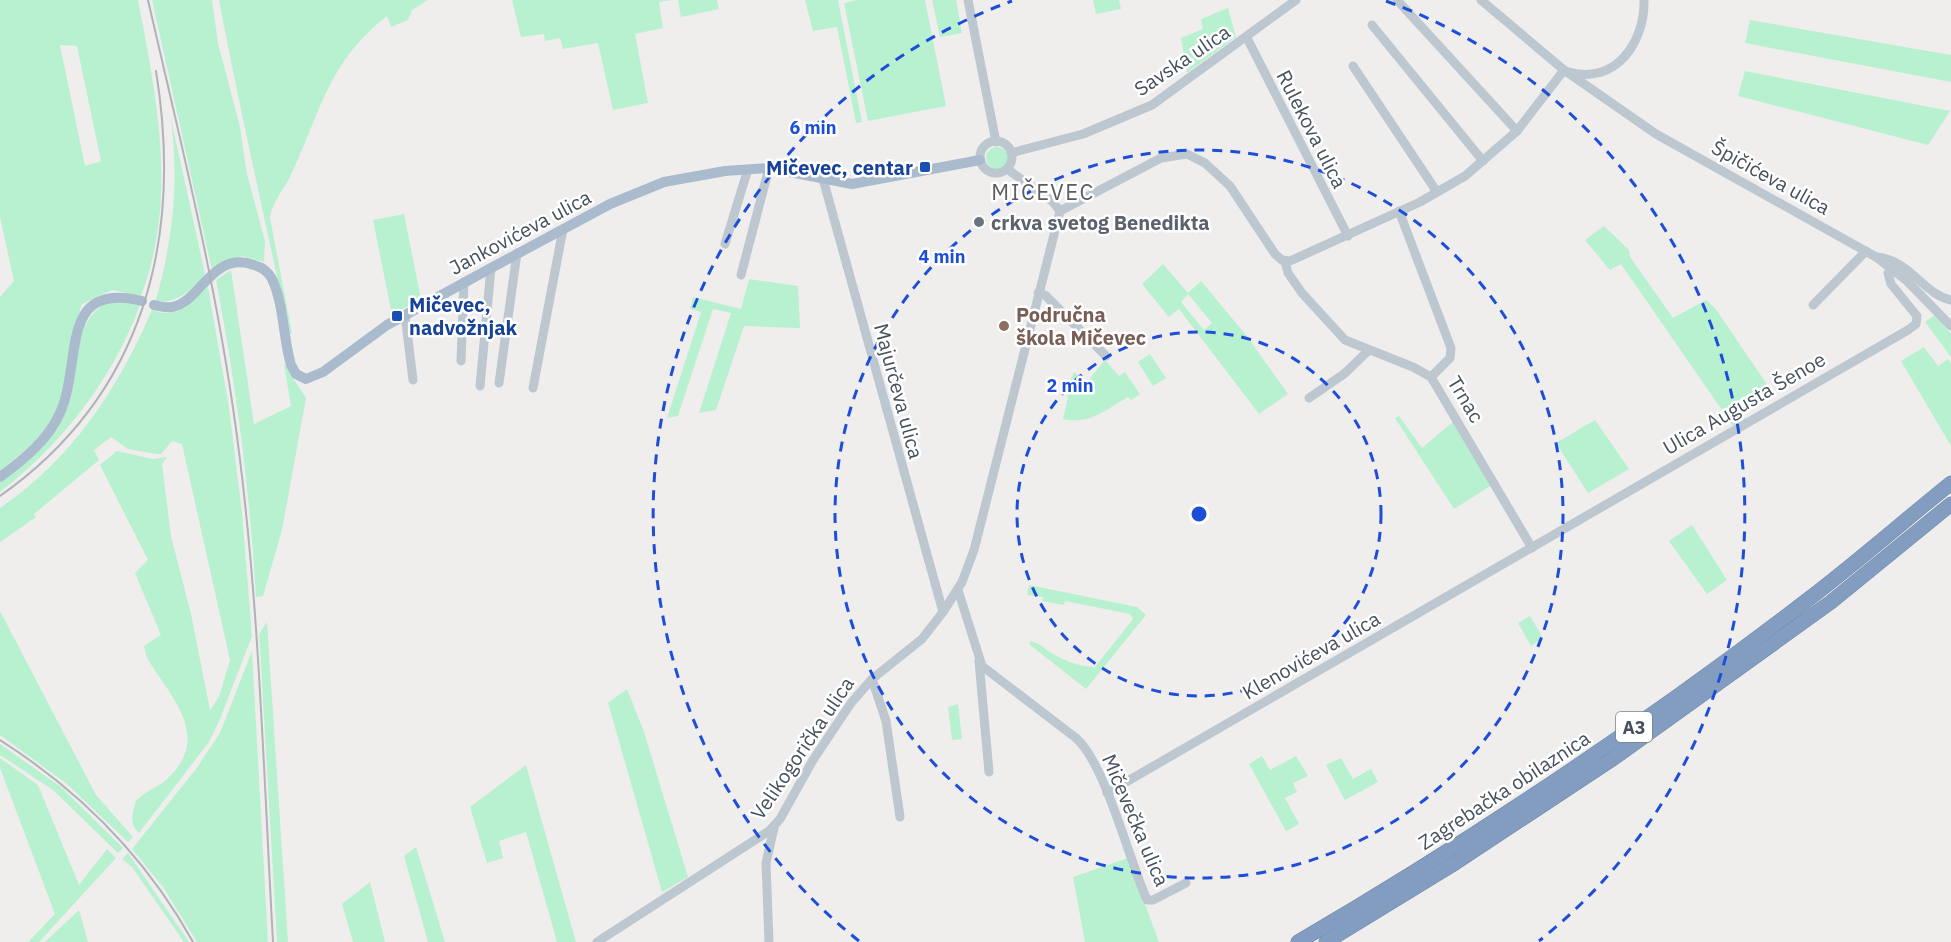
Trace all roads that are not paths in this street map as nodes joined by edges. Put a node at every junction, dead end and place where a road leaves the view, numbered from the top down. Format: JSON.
{"nodes":[{"id":1,"x":968,"y":0,"type":"edge"},
{"id":2,"x":1296,"y":0,"type":"edge"},
{"id":3,"x":1397,"y":0,"type":"edge"},
{"id":4,"x":1481,"y":0,"type":"edge"},
{"id":5,"x":1642,"y":0,"type":"edge"},
{"id":6,"x":1372,"y":25,"type":"dead end"},
{"id":7,"x":1247,"y":38,"type":"junction"},
{"id":8,"x":1353,"y":66,"type":"dead end"},
{"id":9,"x":1564,"y":70,"type":"junction"},
{"id":10,"x":1517,"y":130,"type":"junction"},
{"id":11,"x":996,"y":142,"type":"junction"},
{"id":12,"x":1011,"y":153,"type":"junction"},
{"id":13,"x":980,"y":160,"type":"junction"},
{"id":14,"x":1484,"y":161,"type":"junction"},
{"id":15,"x":768,"y":168,"type":"junction"},
{"id":16,"x":748,"y":169,"type":"junction"},
{"id":17,"x":1007,"y":169,"type":"junction"},
{"id":18,"x":823,"y":179,"type":"junction"},
{"id":19,"x":1437,"y":192,"type":"junction"},
{"id":20,"x":1060,"y":211,"type":"junction"},
{"id":21,"x":1399,"y":211,"type":"junction"},
{"id":22,"x":563,"y":229,"type":"junction"},
{"id":23,"x":1348,"y":236,"type":"junction"},
{"id":24,"x":725,"y":243,"type":"dead end"},
{"id":25,"x":1866,"y":251,"type":"junction"},
{"id":26,"x":517,"y":253,"type":"junction"},
{"id":27,"x":1876,"y":257,"type":"junction"},
{"id":28,"x":1285,"y":261,"type":"junction"},
{"id":29,"x":491,"y":268,"type":"junction"},
{"id":30,"x":1892,"y":268,"type":"junction"},
{"id":31,"x":741,"y":274,"type":"dead end"},
{"id":32,"x":464,"y":282,"type":"junction"},
{"id":33,"x":1038,"y":293,"type":"junction"},
{"id":34,"x":1951,"y":300,"type":"edge"},
{"id":35,"x":142,"y":301,"type":"dead end"},
{"id":36,"x":154,"y":305,"type":"dead end"},
{"id":37,"x":1813,"y":305,"type":"dead end"},
{"id":38,"x":405,"y":315,"type":"junction"},
{"id":39,"x":1951,"y":326,"type":"edge"},
{"id":40,"x":1368,"y":351,"type":"junction"},
{"id":41,"x":1106,"y":356,"type":"dead end"},
{"id":42,"x":461,"y":361,"type":"dead end"},
{"id":43,"x":1431,"y":377,"type":"junction"},
{"id":44,"x":414,"y":380,"type":"dead end"},
{"id":45,"x":499,"y":383,"type":"dead end"},
{"id":46,"x":480,"y":386,"type":"dead end"},
{"id":47,"x":532,"y":388,"type":"dead end"},
{"id":48,"x":1309,"y":398,"type":"dead end"},
{"id":49,"x":0,"y":477,"type":"edge"},
{"id":50,"x":1951,"y":483,"type":"edge"},
{"id":51,"x":1951,"y":504,"type":"edge"},
{"id":52,"x":1532,"y":548,"type":"junction"},
{"id":53,"x":958,"y":590,"type":"junction"},
{"id":54,"x":943,"y":612,"type":"junction"},
{"id":55,"x":979,"y":661,"type":"junction"},
{"id":56,"x":872,"y":679,"type":"junction"},
{"id":57,"x":989,"y":772,"type":"dead end"},
{"id":58,"x":1107,"y":793,"type":"junction"},
{"id":59,"x":900,"y":817,"type":"dead end"},
{"id":60,"x":775,"y":826,"type":"junction"},
{"id":61,"x":1186,"y":884,"type":"dead end"},
{"id":62,"x":597,"y":942,"type":"edge"},
{"id":63,"x":769,"y":942,"type":"edge"},
{"id":64,"x":1298,"y":942,"type":"edge"},
{"id":65,"x":1326,"y":942,"type":"edge"}],
"edges":[{"from":1,"to":11,"type":"street"},
{"from":2,"to":7,"type":"street","name":"Savska ulica"},
{"from":3,"to":10,"type":"street"},
{"from":4,"to":9,"type":"street","name":"Špičićeva ulica"},
{"from":5,"to":9,"type":"street"},
{"from":6,"to":14,"type":"street"},
{"from":7,"to":12,"type":"street","name":"Savska ulica"},
{"from":7,"to":23,"type":"street","name":"Rulekova ulica"},
{"from":8,"to":19,"type":"street"},
{"from":9,"to":10,"type":"street"},
{"from":9,"to":25,"type":"street","name":"Špičićeva ulica"},
{"from":10,"to":14,"type":"street"},
{"from":11,"to":12,"type":"street"},
{"from":11,"to":13,"type":"street"},
{"from":12,"to":17,"type":"street"},
{"from":13,"to":17,"type":"street"},
{"from":13,"to":18,"type":"main road","name":"Jankovićeva ulica"},
{"from":14,"to":19,"type":"street"},
{"from":15,"to":16,"type":"main road","name":"Jankovićeva ulica"},
{"from":15,"to":18,"type":"main road","name":"Jankovićeva ulica"},
{"from":15,"to":31,"type":"street"},
{"from":16,"to":22,"type":"main road","name":"Jankovićeva ulica"},
{"from":16,"to":24,"type":"street"},
{"from":17,"to":20,"type":"street"},
{"from":18,"to":54,"type":"street","name":"Majurčeva ulica"},
{"from":19,"to":21,"type":"street"},
{"from":20,"to":28,"type":"street","name":"Trnac"},
{"from":20,"to":33,"type":"street","name":"Velikogorička ulica"},
{"from":21,"to":23,"type":"street"},
{"from":21,"to":43,"type":"street"},
{"from":22,"to":26,"type":"main road","name":"Jankovićeva ulica"},
{"from":22,"to":47,"type":"street"},
{"from":23,"to":28,"type":"street"},
{"from":25,"to":27,"type":"street","name":"Špičićeva ulica"},
{"from":25,"to":37,"type":"street"},
{"from":26,"to":29,"type":"main road","name":"Jankovićeva ulica"},
{"from":26,"to":45,"type":"street"},
{"from":27,"to":30,"type":"street","name":"Špičićeva ulica"},
{"from":27,"to":34,"type":"street"},
{"from":28,"to":40,"type":"street","name":"Trnac"},
{"from":29,"to":32,"type":"main road","name":"Jankovićeva ulica"},
{"from":29,"to":46,"type":"street"},
{"from":30,"to":39,"type":"street","name":"Špičićeva ulica"},
{"from":30,"to":52,"type":"street","name":"Ulica Augusta Šenoe"},
{"from":32,"to":38,"type":"main road","name":"Jankovićeva ulica"},
{"from":32,"to":42,"type":"street"},
{"from":33,"to":41,"type":"street"},
{"from":33,"to":53,"type":"street","name":"Velikogorička ulica"},
{"from":35,"to":49,"type":"main road"},
{"from":36,"to":38,"type":"main road","name":"Jankovićeva ulica"},
{"from":38,"to":44,"type":"street"},
{"from":40,"to":43,"type":"street","name":"Trnac"},
{"from":40,"to":48,"type":"street"},
{"from":43,"to":52,"type":"street","name":"Trnac"},
{"from":50,"to":64,"type":"highway","name":"Zagrebačka obilaznica","number":"A3"},
{"from":51,"to":65,"type":"highway","name":"Zagrebačka obilaznica","number":"A3"},
{"from":52,"to":58,"type":"street","name":"Klenovićeva ulica"},
{"from":53,"to":54,"type":"street","name":"Velikogorička ulica"},
{"from":53,"to":55,"type":"street"},
{"from":54,"to":56,"type":"street","name":"Velikogorička ulica"},
{"from":55,"to":57,"type":"street"},
{"from":55,"to":58,"type":"street","name":"Mičevečka ulica"},
{"from":56,"to":59,"type":"street"},
{"from":56,"to":60,"type":"street","name":"Velikogorička ulica"},
{"from":58,"to":61,"type":"street","name":"Mičevečka ulica"},
{"from":60,"to":62,"type":"street","name":"Velikogorička ulica"},
{"from":60,"to":63,"type":"street"}]}
